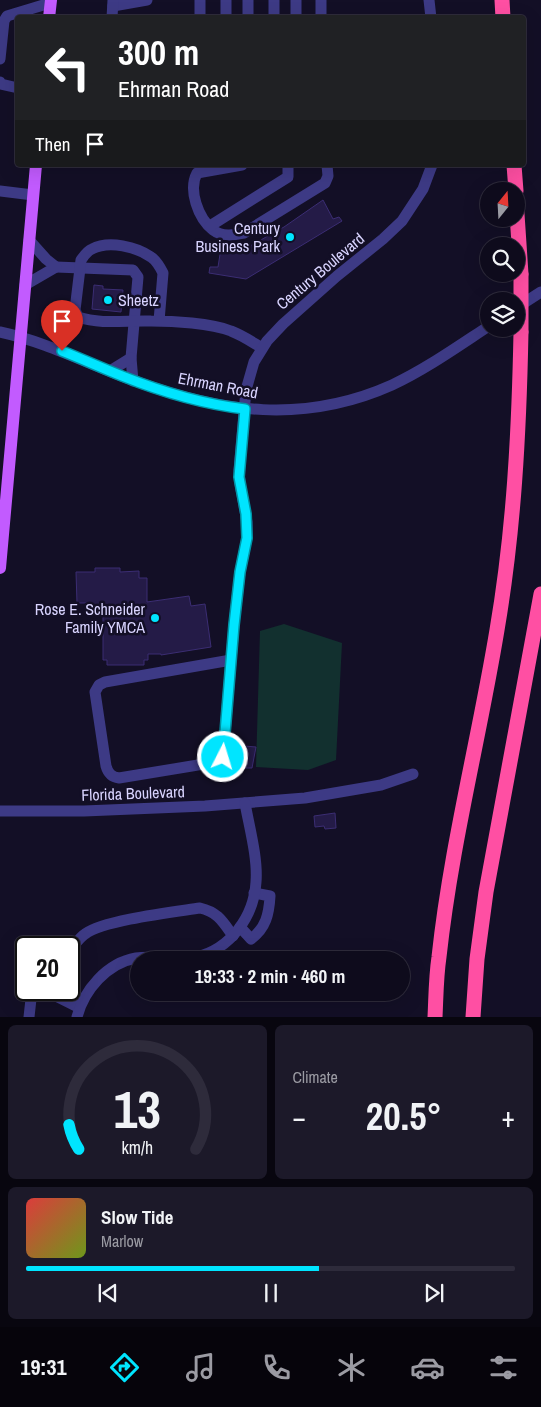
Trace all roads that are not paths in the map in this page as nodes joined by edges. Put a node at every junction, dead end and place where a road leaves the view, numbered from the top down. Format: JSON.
{"nodes":[{"id":1,"x":147,"y":0,"type":"edge"},
{"id":2,"x":200,"y":0,"type":"edge"},
{"id":3,"x":226,"y":0,"type":"edge"},
{"id":4,"x":248,"y":0,"type":"edge"},
{"id":5,"x":274,"y":0,"type":"edge"},
{"id":6,"x":296,"y":0,"type":"edge"},
{"id":7,"x":321,"y":0,"type":"edge"},
{"id":8,"x":429,"y":0,"type":"edge"},
{"id":9,"x":502,"y":0,"type":"edge"},
{"id":10,"x":50,"y":2,"type":"edge"},
{"id":11,"x":113,"y":8,"type":"edge"},
{"id":12,"x":49,"y":15,"type":"edge"},
{"id":13,"x":200,"y":15,"type":"edge"},
{"id":14,"x":226,"y":15,"type":"edge"},
{"id":15,"x":248,"y":15,"type":"edge"},
{"id":16,"x":274,"y":15,"type":"edge"},
{"id":17,"x":296,"y":15,"type":"edge"},
{"id":18,"x":320,"y":15,"type":"edge"},
{"id":19,"x":431,"y":15,"type":"edge"},
{"id":20,"x":503,"y":15,"type":"edge"},
{"id":21,"x":2,"y":21,"type":"edge"},
{"id":22,"x":0,"y":59,"type":"edge"},
{"id":23,"x":0,"y":82,"type":"edge"},
{"id":24,"x":15,"y":88,"type":"edge"},
{"id":25,"x":36,"y":167,"type":"edge"},
{"id":26,"x":231,"y":167,"type":"edge"},
{"id":27,"x":288,"y":167,"type":"edge"},
{"id":28,"x":327,"y":167,"type":"edge"},
{"id":29,"x":431,"y":167,"type":"edge"},
{"id":30,"x":514,"y":167,"type":"edge"},
{"id":31,"x":515,"y":182,"type":"edge"},
{"id":32,"x":0,"y":191,"type":"edge"},
{"id":33,"x":33,"y":195,"type":"junction"},
{"id":34,"x":210,"y":226,"type":"junction"},
{"id":35,"x":518,"y":228,"type":"edge"},
{"id":36,"x":29,"y":240,"type":"junction"},
{"id":37,"x":56,"y":267,"type":"junction"},
{"id":38,"x":80,"y":268,"type":"junction"},
{"id":39,"x":25,"y":286,"type":"junction"},
{"id":40,"x":541,"y":292,"type":"edge"},
{"id":41,"x":525,"y":302,"type":"edge"},
{"id":42,"x":159,"y":321,"type":"junction"},
{"id":43,"x":134,"y":322,"type":"junction"},
{"id":44,"x":0,"y":332,"type":"edge"},
{"id":45,"x":480,"y":332,"type":"edge"},
{"id":46,"x":20,"y":338,"type":"junction"},
{"id":47,"x":262,"y":348,"type":"junction"},
{"id":48,"x":131,"y":358,"type":"junction"},
{"id":49,"x":110,"y":371,"type":"junction"},
{"id":50,"x":133,"y":380,"type":"junction"},
{"id":51,"x":245,"y":409,"type":"junction"},
{"id":52,"x":0,"y":568,"type":"edge"},
{"id":53,"x":541,"y":594,"type":"edge"},
{"id":54,"x":231,"y":660,"type":"junction"},
{"id":55,"x":413,"y":774,"type":"dead end"},
{"id":56,"x":245,"y":802,"type":"junction"},
{"id":57,"x":0,"y":811,"type":"edge"},
{"id":58,"x":254,"y":894,"type":"junction"},
{"id":59,"x":236,"y":932,"type":"junction"},
{"id":60,"x":80,"y":939,"type":"edge"},
{"id":61,"x":31,"y":1001,"type":"edge"},
{"id":62,"x":66,"y":1001,"type":"edge"},
{"id":63,"x":80,"y":1005,"type":"junction"},
{"id":64,"x":30,"y":1017,"type":"edge"},
{"id":65,"x":77,"y":1017,"type":"edge"},
{"id":66,"x":435,"y":1017,"type":"edge"},
{"id":67,"x":473,"y":1017,"type":"edge"}],
"edges":[{"from":1,"to":11,"type":"street"},
{"from":2,"to":13,"type":"street"},
{"from":3,"to":14,"type":"street"},
{"from":4,"to":15,"type":"street"},
{"from":5,"to":16,"type":"street"},
{"from":6,"to":17,"type":"street"},
{"from":7,"to":18,"type":"street"},
{"from":8,"to":19,"type":"street"},
{"from":9,"to":20,"type":"highway"},
{"from":10,"to":12,"type":"main road"},
{"from":10,"to":21,"type":"street"},
{"from":21,"to":22,"type":"street"},
{"from":23,"to":24,"type":"street"},
{"from":25,"to":33,"type":"main road"},
{"from":26,"to":34,"type":"street"},
{"from":27,"to":34,"type":"street"},
{"from":28,"to":34,"type":"street"},
{"from":29,"to":47,"type":"street","name":"Century Boulevard"},
{"from":30,"to":31,"type":"highway"},
{"from":32,"to":33,"type":"street"},
{"from":33,"to":36,"type":"main road"},
{"from":35,"to":66,"type":"highway","bridge":true},
{"from":36,"to":37,"type":"street"},
{"from":36,"to":39,"type":"main road"},
{"from":37,"to":38,"type":"street"},
{"from":37,"to":39,"type":"street"},
{"from":38,"to":42,"type":"street"},
{"from":38,"to":43,"type":"street"},
{"from":38,"to":43,"type":"street"},
{"from":39,"to":46,"type":"main road"},
{"from":40,"to":41,"type":"street"},
{"from":42,"to":43,"type":"street"},
{"from":42,"to":47,"type":"street"},
{"from":43,"to":48,"type":"street"},
{"from":44,"to":46,"type":"street","name":"Ehrman Road"},
{"from":45,"to":51,"type":"street","name":"Ehrman Road"},
{"from":46,"to":49,"type":"street","name":"Ehrman Road"},
{"from":46,"to":52,"type":"main road"},
{"from":47,"to":51,"type":"street","name":"Century Boulevard"},
{"from":48,"to":49,"type":"street"},
{"from":48,"to":50,"type":"street"},
{"from":49,"to":50,"type":"street","name":"Ehrman Road"},
{"from":50,"to":51,"type":"street","name":"Ehrman Road"},
{"from":51,"to":54,"type":"street","name":"Century Boulevard"},
{"from":53,"to":67,"type":"highway"},
{"from":54,"to":54,"type":"street","name":"Century Boulevard"},
{"from":55,"to":56,"type":"street","name":"Florida Boulevard"},
{"from":56,"to":57,"type":"street","name":"Florida Boulevard"},
{"from":56,"to":58,"type":"street"},
{"from":58,"to":59,"type":"street"},
{"from":58,"to":59,"type":"street"},
{"from":59,"to":60,"type":"street"},
{"from":59,"to":63,"type":"street"},
{"from":61,"to":64,"type":"street"},
{"from":62,"to":63,"type":"street"},
{"from":63,"to":65,"type":"street"}]}
